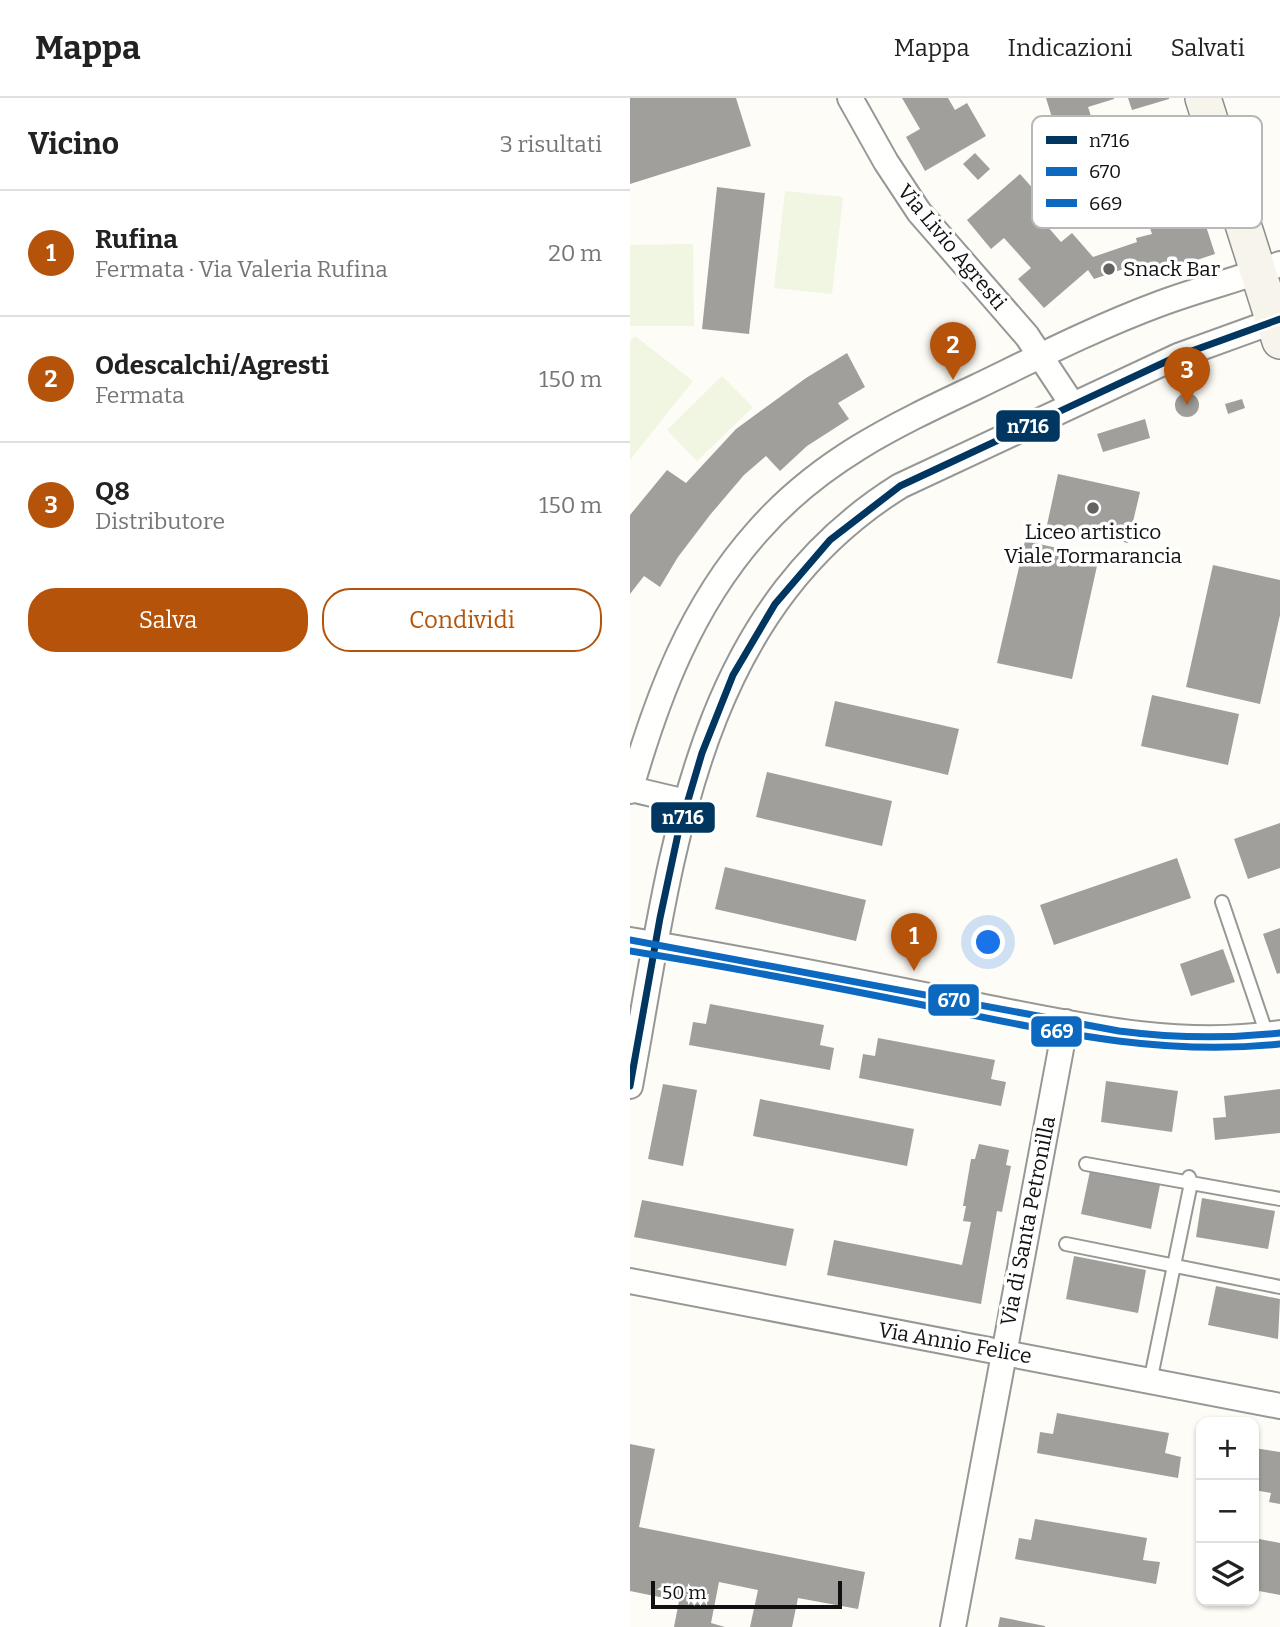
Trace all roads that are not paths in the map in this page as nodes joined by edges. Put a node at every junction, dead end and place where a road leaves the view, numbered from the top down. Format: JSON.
{"nodes":[{"id":1,"x":850,"y":98,"type":"edge"},
{"id":2,"x":1203,"y":98,"type":"edge"},
{"id":3,"x":1210,"y":116,"type":"edge"},
{"id":4,"x":1253,"y":228,"type":"edge"},
{"id":5,"x":1269,"y":268,"type":"edge"},
{"id":6,"x":1278,"y":327,"type":"edge"},
{"id":7,"x":1041,"y":355,"type":"junction"},
{"id":8,"x":1072,"y":404,"type":"junction"},
{"id":9,"x":630,"y":790,"type":"edge"},
{"id":10,"x":685,"y":802,"type":"junction"},
{"id":11,"x":1222,"y":902,"type":"dead end"},
{"id":12,"x":630,"y":940,"type":"edge"},
{"id":13,"x":656,"y":944,"type":"junction"},
{"id":14,"x":1066,"y":1022,"type":"junction"},
{"id":15,"x":1273,"y":1034,"type":"edge"},
{"id":16,"x":630,"y":1086,"type":"edge"},
{"id":17,"x":1086,"y":1164,"type":"dead end"},
{"id":18,"x":1190,"y":1180,"type":"junction"},
{"id":19,"x":1280,"y":1199,"type":"edge"},
{"id":20,"x":1066,"y":1244,"type":"dead end"},
{"id":21,"x":1175,"y":1266,"type":"junction"},
{"id":22,"x":630,"y":1281,"type":"edge"},
{"id":23,"x":1280,"y":1287,"type":"edge"},
{"id":24,"x":1003,"y":1352,"type":"junction"},
{"id":25,"x":1150,"y":1382,"type":"junction"},
{"id":26,"x":1280,"y":1405,"type":"edge"},
{"id":27,"x":953,"y":1627,"type":"edge"}],
"edges":[{"from":1,"to":7,"type":"street","name":"Via Livio Agresti"},
{"from":2,"to":3,"type":"street"},
{"from":4,"to":5,"type":"street"},
{"from":5,"to":6,"type":"street"},
{"from":5,"to":7,"type":"street"},
{"from":6,"to":8,"type":"street"},
{"from":7,"to":8,"type":"street","name":"Via Livio Agresti"},
{"from":7,"to":9,"type":"street"},
{"from":8,"to":10,"type":"street"},
{"from":9,"to":10,"type":"street"},
{"from":10,"to":13,"type":"street"},
{"from":11,"to":15,"type":"lane"},
{"from":12,"to":13,"type":"street"},
{"from":13,"to":14,"type":"street"},
{"from":13,"to":16,"type":"street"},
{"from":14,"to":15,"type":"street"},
{"from":14,"to":24,"type":"street","name":"Via di Santa Petronilla"},
{"from":17,"to":18,"type":"lane"},
{"from":18,"to":19,"type":"lane"},
{"from":18,"to":21,"type":"lane"},
{"from":20,"to":21,"type":"lane"},
{"from":21,"to":23,"type":"lane"},
{"from":21,"to":25,"type":"lane"},
{"from":22,"to":24,"type":"street","name":"Via Annio Felice"},
{"from":24,"to":25,"type":"street","name":"Via Annio Felice"},
{"from":24,"to":27,"type":"street","name":"Via di Santa Petronilla"},
{"from":25,"to":26,"type":"street","name":"Via Annio Felice"}]}
